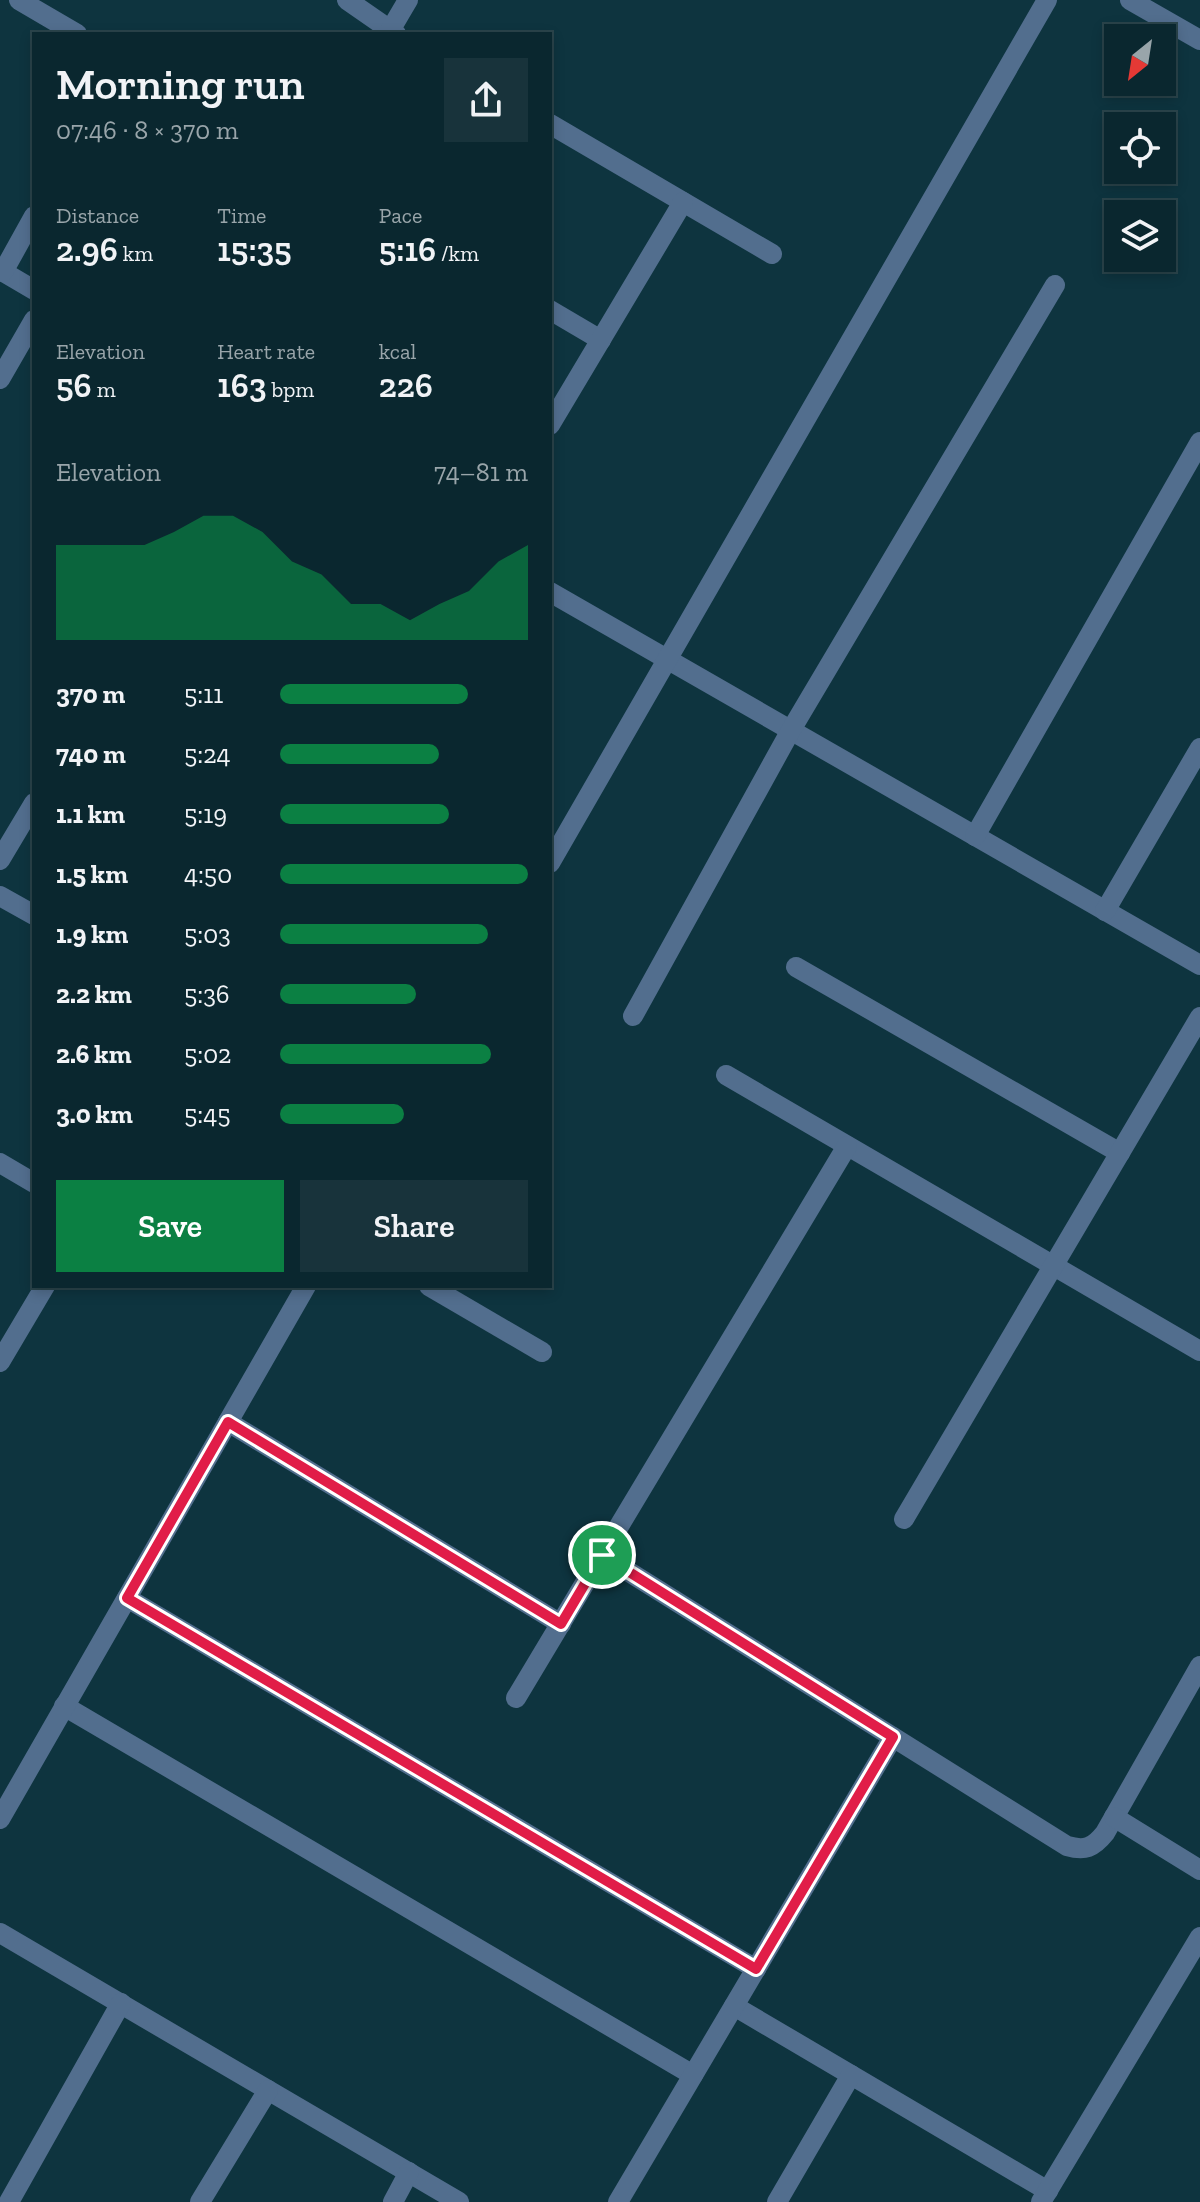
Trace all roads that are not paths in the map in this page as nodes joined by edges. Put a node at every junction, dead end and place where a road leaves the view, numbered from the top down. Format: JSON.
{"nodes":[{"id":1,"x":19,"y":0,"type":"edge"},
{"id":2,"x":347,"y":0,"type":"edge"},
{"id":3,"x":408,"y":0,"type":"edge"},
{"id":4,"x":1047,"y":0,"type":"edge"},
{"id":5,"x":1130,"y":0,"type":"edge"},
{"id":6,"x":74,"y":32,"type":"edge"},
{"id":7,"x":391,"y":32,"type":"edge"},
{"id":8,"x":392,"y":32,"type":"edge"},
{"id":9,"x":1200,"y":40,"type":"edge"},
{"id":10,"x":552,"y":125,"type":"edge"},
{"id":11,"x":683,"y":202,"type":"junction"},
{"id":12,"x":32,"y":219,"type":"edge"},
{"id":13,"x":772,"y":254,"type":"dead end"},
{"id":14,"x":2,"y":271,"type":"edge"},
{"id":15,"x":1055,"y":285,"type":"dead end"},
{"id":16,"x":32,"y":289,"type":"edge"},
{"id":17,"x":552,"y":311,"type":"edge"},
{"id":18,"x":32,"y":323,"type":"edge"},
{"id":19,"x":601,"y":340,"type":"junction"},
{"id":20,"x":0,"y":379,"type":"edge"},
{"id":21,"x":552,"y":422,"type":"edge"},
{"id":22,"x":1200,"y":442,"type":"edge"},
{"id":23,"x":552,"y":593,"type":"edge"},
{"id":24,"x":667,"y":659,"type":"junction"},
{"id":25,"x":791,"y":730,"type":"junction"},
{"id":26,"x":1200,"y":748,"type":"edge"},
{"id":27,"x":32,"y":806,"type":"edge"},
{"id":28,"x":975,"y":836,"type":"junction"},
{"id":29,"x":0,"y":860,"type":"edge"},
{"id":30,"x":552,"y":860,"type":"edge"},
{"id":31,"x":0,"y":896,"type":"edge"},
{"id":32,"x":1105,"y":911,"type":"junction"},
{"id":33,"x":32,"y":914,"type":"edge"},
{"id":34,"x":1200,"y":965,"type":"edge"},
{"id":35,"x":796,"y":967,"type":"dead end"},
{"id":36,"x":633,"y":1016,"type":"dead end"},
{"id":37,"x":1200,"y":1017,"type":"edge"},
{"id":38,"x":726,"y":1075,"type":"dead end"},
{"id":39,"x":847,"y":1146,"type":"junction"},
{"id":40,"x":1120,"y":1153,"type":"junction"},
{"id":41,"x":0,"y":1163,"type":"edge"},
{"id":42,"x":32,"y":1182,"type":"edge"},
{"id":43,"x":1053,"y":1266,"type":"junction"},
{"id":44,"x":44,"y":1288,"type":"edge"},
{"id":45,"x":305,"y":1288,"type":"edge"},
{"id":46,"x":432,"y":1288,"type":"edge"},
{"id":47,"x":1200,"y":1351,"type":"edge"},
{"id":48,"x":542,"y":1352,"type":"dead end"},
{"id":49,"x":0,"y":1362,"type":"edge"},
{"id":50,"x":228,"y":1422,"type":"junction"},
{"id":51,"x":904,"y":1519,"type":"dead end"},
{"id":52,"x":602,"y":1555,"type":"junction"},
{"id":53,"x":127,"y":1598,"type":"junction"},
{"id":54,"x":561,"y":1624,"type":"junction"},
{"id":55,"x":1200,"y":1666,"type":"edge"},
{"id":56,"x":516,"y":1698,"type":"dead end"},
{"id":57,"x":64,"y":1706,"type":"junction"},
{"id":58,"x":893,"y":1737,"type":"junction"},
{"id":59,"x":1114,"y":1817,"type":"junction"},
{"id":60,"x":0,"y":1819,"type":"edge"},
{"id":61,"x":1200,"y":1870,"type":"edge"},
{"id":62,"x":0,"y":1933,"type":"edge"},
{"id":63,"x":1200,"y":1937,"type":"edge"},
{"id":64,"x":756,"y":1969,"type":"junction"},
{"id":65,"x":121,"y":2003,"type":"junction"},
{"id":66,"x":734,"y":2006,"type":"junction"},
{"id":67,"x":693,"y":2075,"type":"junction"},
{"id":68,"x":851,"y":2075,"type":"junction"},
{"id":69,"x":268,"y":2090,"type":"junction"},
{"id":70,"x":409,"y":2172,"type":"junction"},
{"id":71,"x":1045,"y":2197,"type":"edge"},
{"id":72,"x":9,"y":2202,"type":"edge"},
{"id":73,"x":200,"y":2202,"type":"edge"},
{"id":74,"x":393,"y":2202,"type":"edge"},
{"id":75,"x":459,"y":2202,"type":"edge"},
{"id":76,"x":618,"y":2202,"type":"edge"},
{"id":77,"x":777,"y":2202,"type":"edge"}],
"edges":[{"from":1,"to":6,"type":"street"},
{"from":2,"to":7,"type":"street"},
{"from":3,"to":8,"type":"street"},
{"from":4,"to":24,"type":"street"},
{"from":5,"to":9,"type":"street"},
{"from":10,"to":11,"type":"street"},
{"from":11,"to":13,"type":"street"},
{"from":11,"to":19,"type":"street"},
{"from":12,"to":14,"type":"street"},
{"from":14,"to":16,"type":"street"},
{"from":15,"to":25,"type":"street"},
{"from":17,"to":19,"type":"street"},
{"from":18,"to":20,"type":"street"},
{"from":19,"to":21,"type":"street"},
{"from":22,"to":28,"type":"street"},
{"from":23,"to":24,"type":"street"},
{"from":24,"to":25,"type":"street"},
{"from":24,"to":30,"type":"street"},
{"from":25,"to":28,"type":"street"},
{"from":25,"to":36,"type":"street"},
{"from":26,"to":32,"type":"street"},
{"from":27,"to":29,"type":"street"},
{"from":28,"to":32,"type":"street"},
{"from":31,"to":33,"type":"street"},
{"from":32,"to":34,"type":"street"},
{"from":35,"to":40,"type":"street"},
{"from":37,"to":40,"type":"street"},
{"from":38,"to":39,"type":"street"},
{"from":39,"to":43,"type":"street"},
{"from":39,"to":52,"type":"street"},
{"from":40,"to":43,"type":"street"},
{"from":41,"to":42,"type":"street"},
{"from":43,"to":47,"type":"street"},
{"from":43,"to":51,"type":"street"},
{"from":44,"to":49,"type":"street"},
{"from":45,"to":50,"type":"street"},
{"from":46,"to":48,"type":"street"},
{"from":50,"to":53,"type":"street"},
{"from":50,"to":54,"type":"street"},
{"from":52,"to":54,"type":"street"},
{"from":52,"to":58,"type":"street"},
{"from":53,"to":57,"type":"street"},
{"from":53,"to":64,"type":"street"},
{"from":54,"to":56,"type":"street"},
{"from":55,"to":59,"type":"street"},
{"from":57,"to":60,"type":"street"},
{"from":57,"to":67,"type":"street"},
{"from":58,"to":59,"type":"street"},
{"from":58,"to":64,"type":"street"},
{"from":59,"to":61,"type":"street"},
{"from":62,"to":65,"type":"street"},
{"from":63,"to":71,"type":"street"},
{"from":64,"to":66,"type":"street"},
{"from":65,"to":69,"type":"street"},
{"from":65,"to":72,"type":"street"},
{"from":66,"to":67,"type":"street"},
{"from":66,"to":68,"type":"street"},
{"from":67,"to":76,"type":"street"},
{"from":68,"to":71,"type":"street"},
{"from":68,"to":77,"type":"street"},
{"from":69,"to":70,"type":"street"},
{"from":69,"to":73,"type":"street"},
{"from":70,"to":74,"type":"street"},
{"from":70,"to":75,"type":"street"}]}
